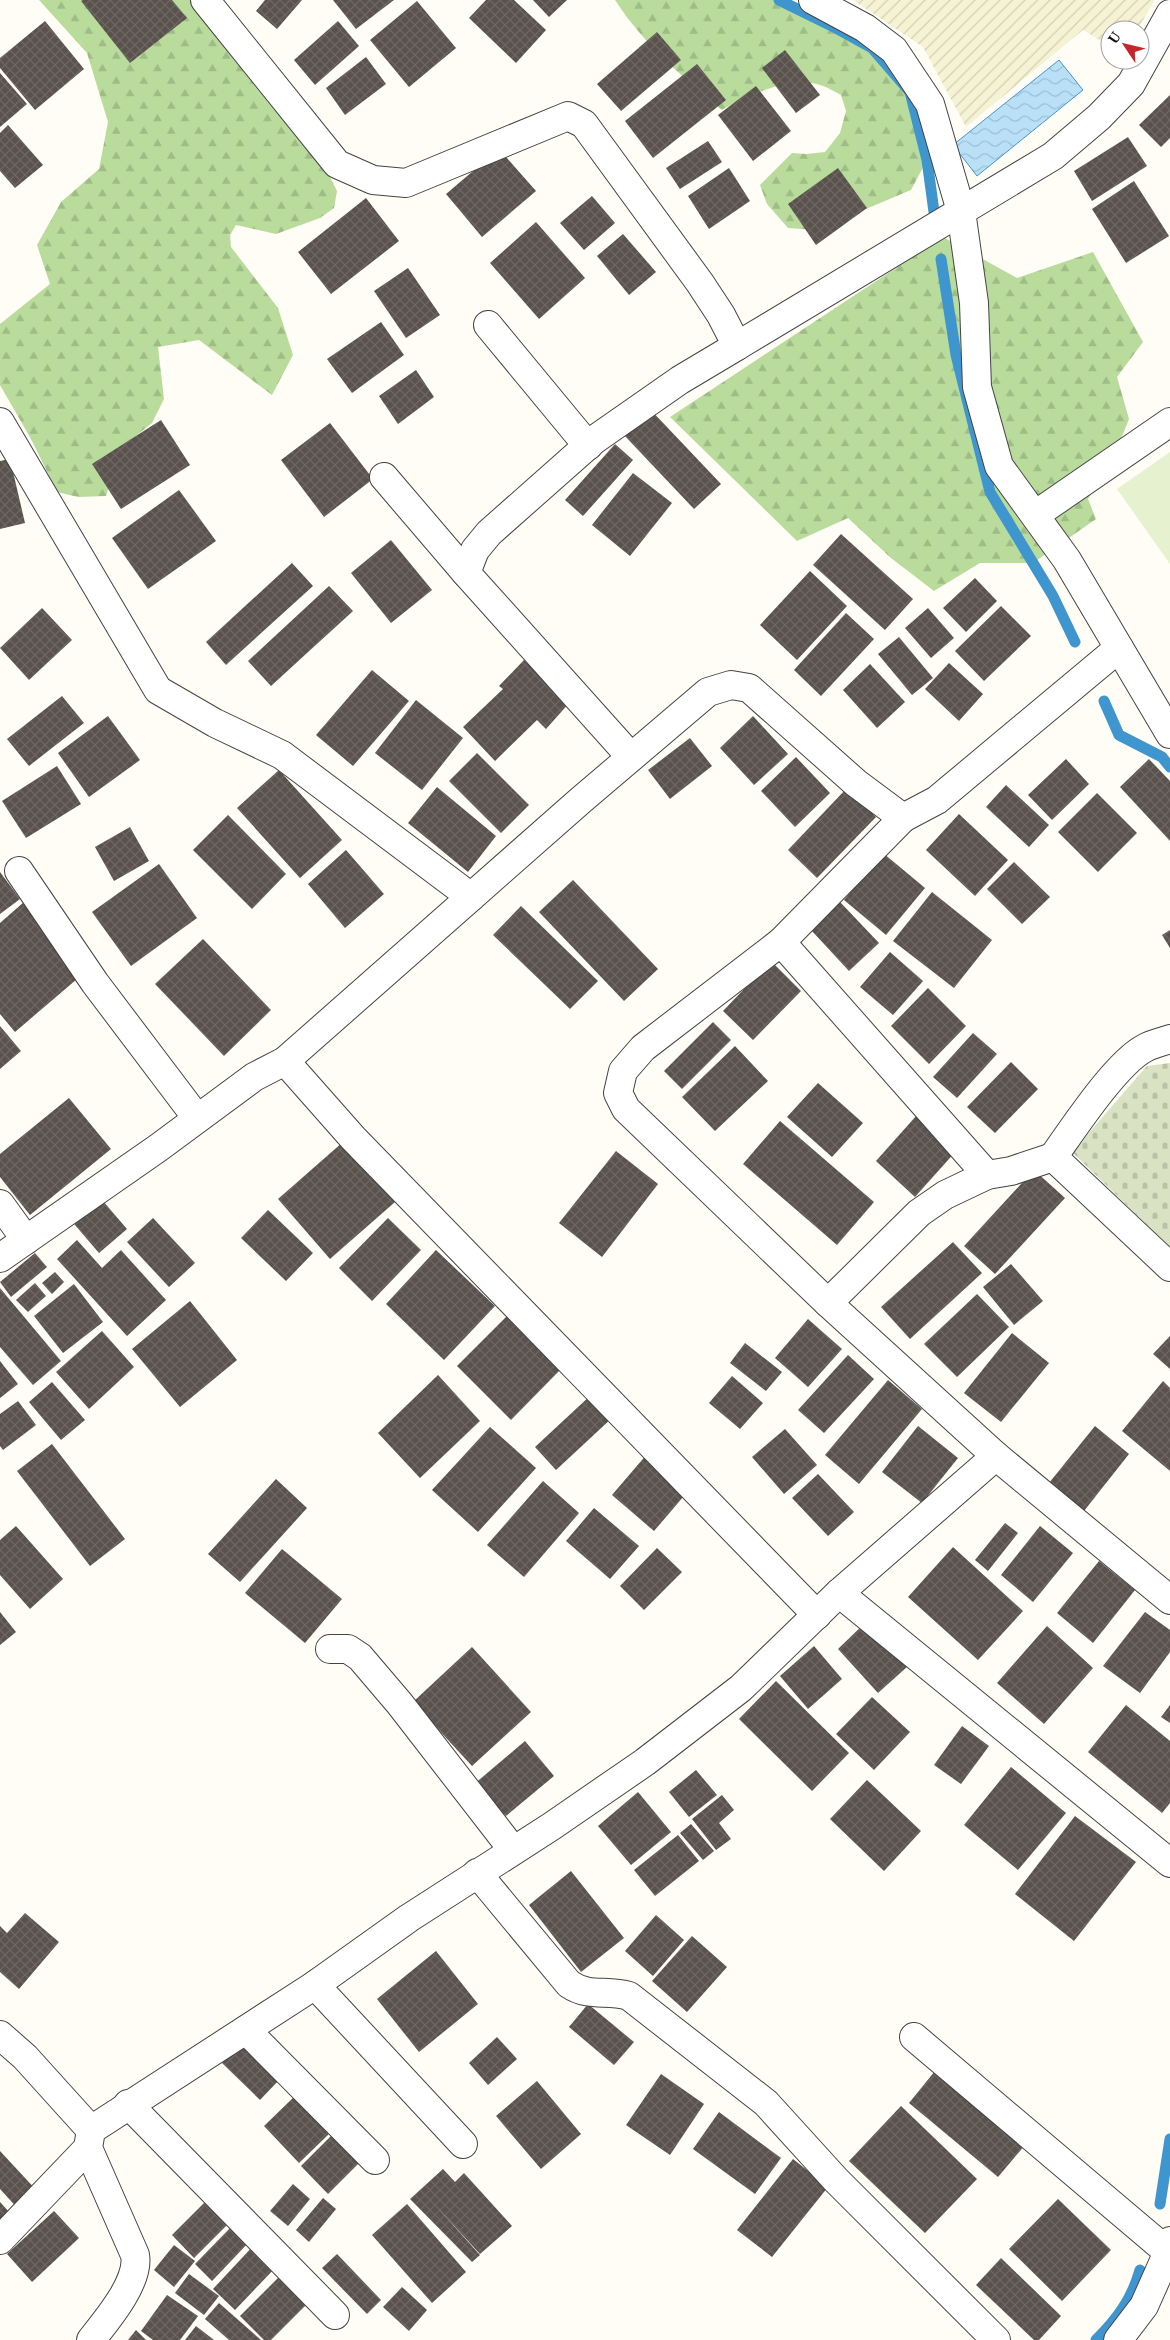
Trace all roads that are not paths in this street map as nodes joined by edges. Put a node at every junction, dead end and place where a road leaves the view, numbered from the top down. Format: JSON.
{"nodes":[{"id":1,"x":204,"y":0,"type":"edge"},
{"id":2,"x":812,"y":0,"type":"edge"},
{"id":3,"x":1170,"y":14,"type":"edge"},
{"id":4,"x":961,"y":211,"type":"junction"},
{"id":5,"x":488,"y":325,"type":"dead end"},
{"id":6,"x":737,"y":346,"type":"junction"},
{"id":7,"x":0,"y":422,"type":"edge"},
{"id":8,"x":1170,"y":422,"type":"edge"},
{"id":9,"x":588,"y":446,"type":"junction"},
{"id":10,"x":384,"y":477,"type":"dead end"},
{"id":11,"x":1035,"y":515,"type":"junction"},
{"id":12,"x":466,"y":573,"type":"junction"},
{"id":13,"x":1119,"y":648,"type":"junction"},
{"id":14,"x":1170,"y":734,"type":"edge"},
{"id":15,"x":631,"y":757,"type":"junction"},
{"id":16,"x":903,"y":818,"type":"junction"},
{"id":17,"x":18,"y":871,"type":"dead end"},
{"id":18,"x":471,"y":897,"type":"junction"},
{"id":19,"x":781,"y":942,"type":"junction"},
{"id":20,"x":1170,"y":1039,"type":"edge"},
{"id":21,"x":285,"y":1062,"type":"junction"},
{"id":22,"x":198,"y":1118,"type":"junction"},
{"id":23,"x":1053,"y":1158,"type":"junction"},
{"id":24,"x":987,"y":1175,"type":"junction"},
{"id":25,"x":0,"y":1204,"type":"edge"},
{"id":26,"x":26,"y":1240,"type":"junction"},
{"id":27,"x":0,"y":1258,"type":"edge"},
{"id":28,"x":1170,"y":1268,"type":"edge"},
{"id":29,"x":828,"y":1303,"type":"junction"},
{"id":30,"x":996,"y":1456,"type":"junction"},
{"id":31,"x":839,"y":1593,"type":"junction"},
{"id":32,"x":1170,"y":1600,"type":"edge"},
{"id":33,"x":817,"y":1615,"type":"junction"},
{"id":34,"x":330,"y":1649,"type":"dead end"},
{"id":35,"x":514,"y":1850,"type":"junction"},
{"id":36,"x":1170,"y":1863,"type":"edge"},
{"id":37,"x":477,"y":1873,"type":"junction"},
{"id":38,"x":315,"y":1985,"type":"junction"},
{"id":39,"x":246,"y":2030,"type":"junction"},
{"id":40,"x":0,"y":2035,"type":"edge"},
{"id":41,"x":914,"y":2037,"type":"dead end"},
{"id":42,"x":128,"y":2104,"type":"junction"},
{"id":43,"x":90,"y":2139,"type":"junction"},
{"id":44,"x":463,"y":2144,"type":"dead end"},
{"id":45,"x":375,"y":2160,"type":"dead end"},
{"id":46,"x":0,"y":2240,"type":"edge"},
{"id":47,"x":1169,"y":2247,"type":"edge"},
{"id":48,"x":335,"y":2315,"type":"dead end"},
{"id":49,"x":91,"y":2340,"type":"edge"},
{"id":50,"x":996,"y":2340,"type":"edge"},
{"id":51,"x":1118,"y":2340,"type":"edge"}],
"edges":[{"from":1,"to":6,"type":"street"},
{"from":2,"to":4,"type":"street"},
{"from":3,"to":4,"type":"street"},
{"from":4,"to":6,"type":"street"},
{"from":4,"to":11,"type":"street"},
{"from":5,"to":9,"type":"street"},
{"from":6,"to":9,"type":"street"},
{"from":7,"to":18,"type":"street"},
{"from":8,"to":11,"type":"street"},
{"from":9,"to":12,"type":"street"},
{"from":10,"to":12,"type":"street"},
{"from":11,"to":13,"type":"street"},
{"from":12,"to":15,"type":"street"},
{"from":13,"to":14,"type":"street"},
{"from":13,"to":16,"type":"street"},
{"from":15,"to":16,"type":"street"},
{"from":15,"to":18,"type":"street"},
{"from":16,"to":19,"type":"street"},
{"from":17,"to":22,"type":"street"},
{"from":18,"to":21,"type":"street"},
{"from":19,"to":24,"type":"street"},
{"from":19,"to":29,"type":"street"},
{"from":20,"to":23,"type":"street"},
{"from":21,"to":22,"type":"street"},
{"from":21,"to":33,"type":"street"},
{"from":22,"to":26,"type":"street"},
{"from":23,"to":24,"type":"street"},
{"from":23,"to":28,"type":"street"},
{"from":24,"to":29,"type":"street"},
{"from":25,"to":26,"type":"street"},
{"from":26,"to":27,"type":"street"},
{"from":29,"to":30,"type":"street"},
{"from":30,"to":31,"type":"street"},
{"from":30,"to":32,"type":"street"},
{"from":31,"to":33,"type":"street"},
{"from":31,"to":36,"type":"street"},
{"from":33,"to":35,"type":"street"},
{"from":34,"to":35,"type":"street"},
{"from":35,"to":37,"type":"street"},
{"from":37,"to":38,"type":"street"},
{"from":37,"to":50,"type":"street"},
{"from":38,"to":39,"type":"street"},
{"from":38,"to":44,"type":"street"},
{"from":39,"to":42,"type":"street"},
{"from":39,"to":45,"type":"street"},
{"from":40,"to":43,"type":"street"},
{"from":41,"to":47,"type":"street"},
{"from":42,"to":43,"type":"street"},
{"from":42,"to":48,"type":"street"},
{"from":43,"to":46,"type":"street"},
{"from":43,"to":49,"type":"street"},
{"from":47,"to":51,"type":"street"}]}
